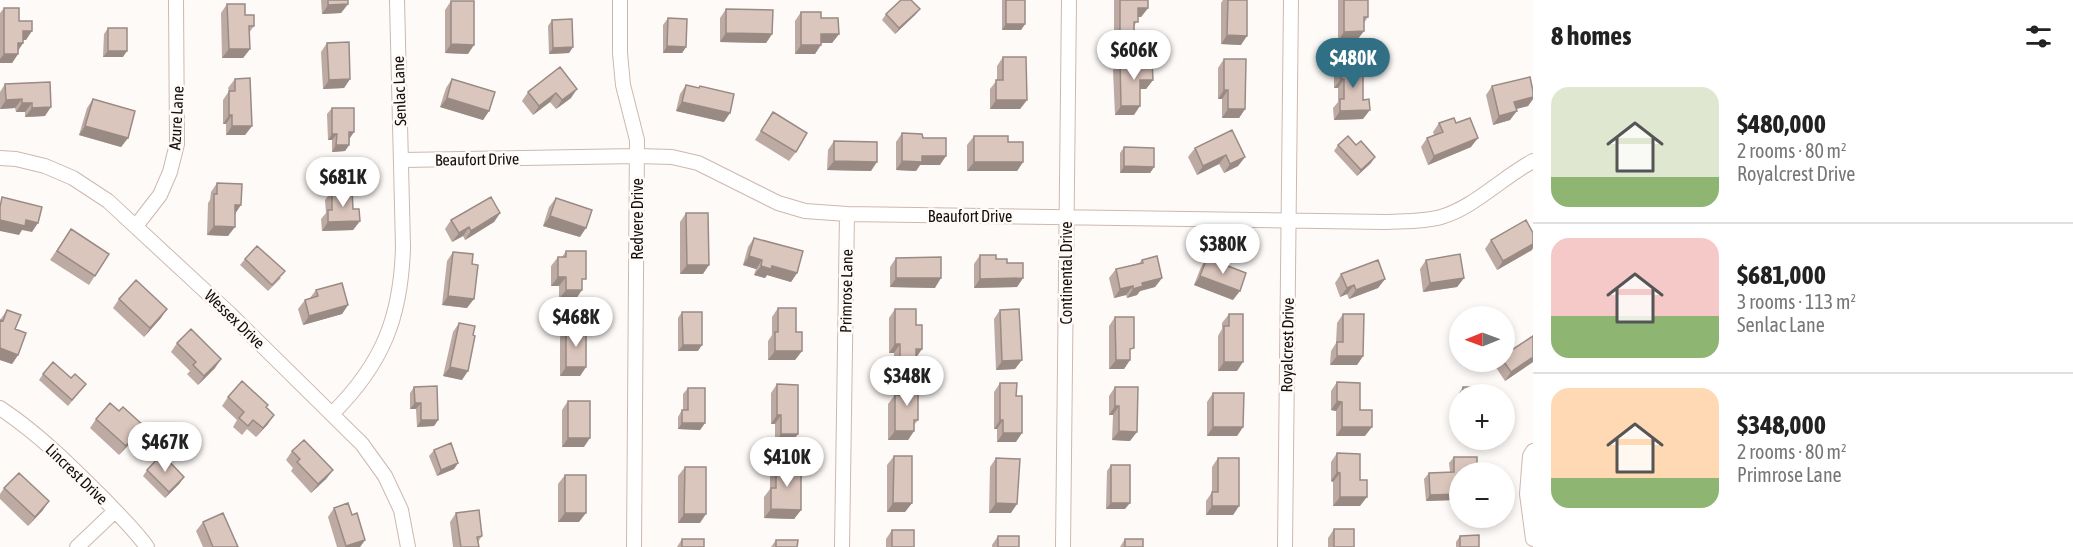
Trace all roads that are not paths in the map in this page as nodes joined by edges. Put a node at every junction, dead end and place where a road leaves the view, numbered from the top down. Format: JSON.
{"nodes":[{"id":1,"x":176,"y":0,"type":"edge"},
{"id":2,"x":397,"y":0,"type":"edge"},
{"id":3,"x":620,"y":0,"type":"edge"},
{"id":4,"x":1069,"y":0,"type":"edge"},
{"id":5,"x":1291,"y":0,"type":"edge"},
{"id":6,"x":637,"y":156,"type":"junction"},
{"id":7,"x":0,"y":158,"type":"edge"},
{"id":8,"x":402,"y":160,"type":"junction"},
{"id":9,"x":1533,"y":161,"type":"edge"},
{"id":10,"x":847,"y":214,"type":"junction"},
{"id":11,"x":1066,"y":217,"type":"junction"},
{"id":12,"x":1289,"y":219,"type":"junction"},
{"id":13,"x":136,"y":226,"type":"junction"},
{"id":14,"x":0,"y":408,"type":"edge"},
{"id":15,"x":333,"y":413,"type":"junction"},
{"id":16,"x":1533,"y":451,"type":"edge"},
{"id":17,"x":115,"y":511,"type":"junction"},
{"id":18,"x":1533,"y":539,"type":"edge"},
{"id":19,"x":77,"y":547,"type":"edge"},
{"id":20,"x":147,"y":547,"type":"edge"},
{"id":21,"x":408,"y":547,"type":"edge"},
{"id":22,"x":634,"y":547,"type":"edge"},
{"id":23,"x":842,"y":547,"type":"edge"},
{"id":24,"x":1063,"y":547,"type":"edge"},
{"id":25,"x":1285,"y":547,"type":"edge"}],
"edges":[{"from":1,"to":13,"type":"street","name":"Azure Lane"},
{"from":2,"to":8,"type":"street","name":"Senlac Lane"},
{"from":3,"to":6,"type":"street","name":"Redvere Drive"},
{"from":4,"to":11,"type":"street","name":"Continental Drive"},
{"from":5,"to":12,"type":"street","name":"Royalcrest Drive"},
{"from":6,"to":8,"type":"street","name":"Beaufort Drive"},
{"from":6,"to":10,"type":"street","name":"Beaufort Drive"},
{"from":6,"to":22,"type":"street","name":"Redvere Drive"},
{"from":7,"to":13,"type":"street","name":"Wessex Drive"},
{"from":8,"to":15,"type":"street","name":"Senlac Lane"},
{"from":9,"to":12,"type":"street","name":"Beaufort Drive"},
{"from":10,"to":11,"type":"street","name":"Beaufort Drive"},
{"from":10,"to":23,"type":"street","name":"Primrose Lane"},
{"from":11,"to":12,"type":"street","name":"Beaufort Drive"},
{"from":11,"to":24,"type":"street","name":"Continental Drive"},
{"from":12,"to":25,"type":"street","name":"Royalcrest Drive"},
{"from":13,"to":15,"type":"street","name":"Wessex Drive"},
{"from":14,"to":17,"type":"street","name":"Lincrest Drive"},
{"from":15,"to":21,"type":"street","name":"Wessex Drive"},
{"from":16,"to":18,"type":"street"},
{"from":17,"to":19,"type":"street"},
{"from":17,"to":20,"type":"street","name":"Lincrest Drive"}]}
